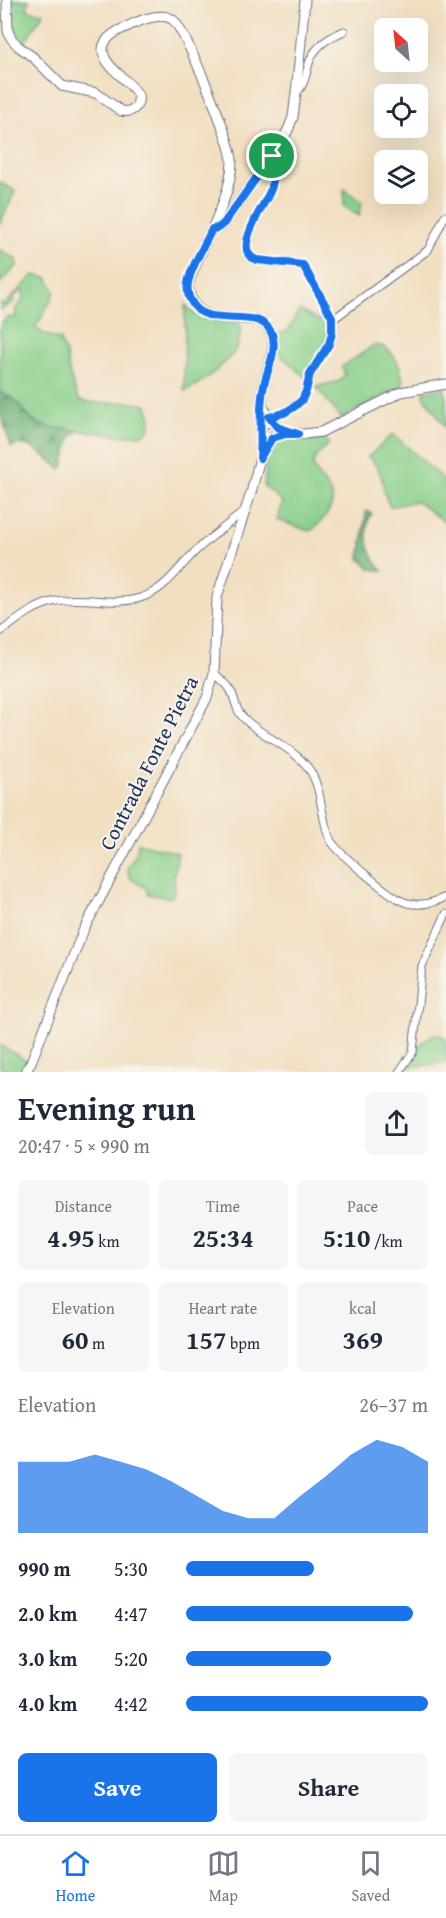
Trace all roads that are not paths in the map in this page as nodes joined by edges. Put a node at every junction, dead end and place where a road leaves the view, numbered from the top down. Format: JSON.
{"nodes":[{"id":1,"x":7,"y":0,"type":"edge"},
{"id":2,"x":305,"y":0,"type":"edge"},
{"id":3,"x":344,"y":31,"type":"dead end"},
{"id":4,"x":296,"y":93,"type":"junction"},
{"id":5,"x":272,"y":156,"type":"junction"},
{"id":6,"x":445,"y":216,"type":"edge"},
{"id":7,"x":212,"y":229,"type":"junction"},
{"id":8,"x":332,"y":320,"type":"junction"},
{"id":9,"x":446,"y":384,"type":"edge"},
{"id":10,"x":262,"y":401,"type":"junction"},
{"id":11,"x":273,"y":422,"type":"junction"},
{"id":12,"x":262,"y":430,"type":"junction"},
{"id":13,"x":298,"y":434,"type":"junction"},
{"id":14,"x":273,"y":438,"type":"junction"},
{"id":15,"x":260,"y":458,"type":"junction"},
{"id":16,"x":245,"y":511,"type":"junction"},
{"id":17,"x":0,"y":632,"type":"edge"},
{"id":18,"x":214,"y":673,"type":"junction"},
{"id":19,"x":446,"y":897,"type":"edge"},
{"id":20,"x":446,"y":914,"type":"edge"},
{"id":21,"x":26,"y":1072,"type":"edge"},
{"id":22,"x":399,"y":1072,"type":"edge"}],
"edges":[{"from":1,"to":7,"type":"main road"},
{"from":2,"to":4,"type":"main road"},
{"from":3,"to":4,"type":"street"},
{"from":4,"to":5,"type":"main road"},
{"from":5,"to":7,"type":"main road"},
{"from":5,"to":8,"type":"street"},
{"from":6,"to":8,"type":"street"},
{"from":7,"to":10,"type":"main road"},
{"from":8,"to":11,"type":"street"},
{"from":9,"to":13,"type":"main road"},
{"from":10,"to":11,"type":"main road"},
{"from":10,"to":12,"type":"main road"},
{"from":11,"to":12,"type":"main road"},
{"from":11,"to":13,"type":"main road"},
{"from":11,"to":14,"type":"main road"},
{"from":12,"to":14,"type":"main road"},
{"from":12,"to":15,"type":"main road"},
{"from":13,"to":14,"type":"main road"},
{"from":14,"to":15,"type":"main road"},
{"from":15,"to":16,"type":"main road","name":"Contrada Fonte Pietra"},
{"from":16,"to":17,"type":"street"},
{"from":16,"to":18,"type":"main road","name":"Contrada Fonte Pietra"},
{"from":18,"to":19,"type":"street"},
{"from":18,"to":21,"type":"main road","name":"Contrada Fonte Pietra"},
{"from":20,"to":22,"type":"street"}]}
